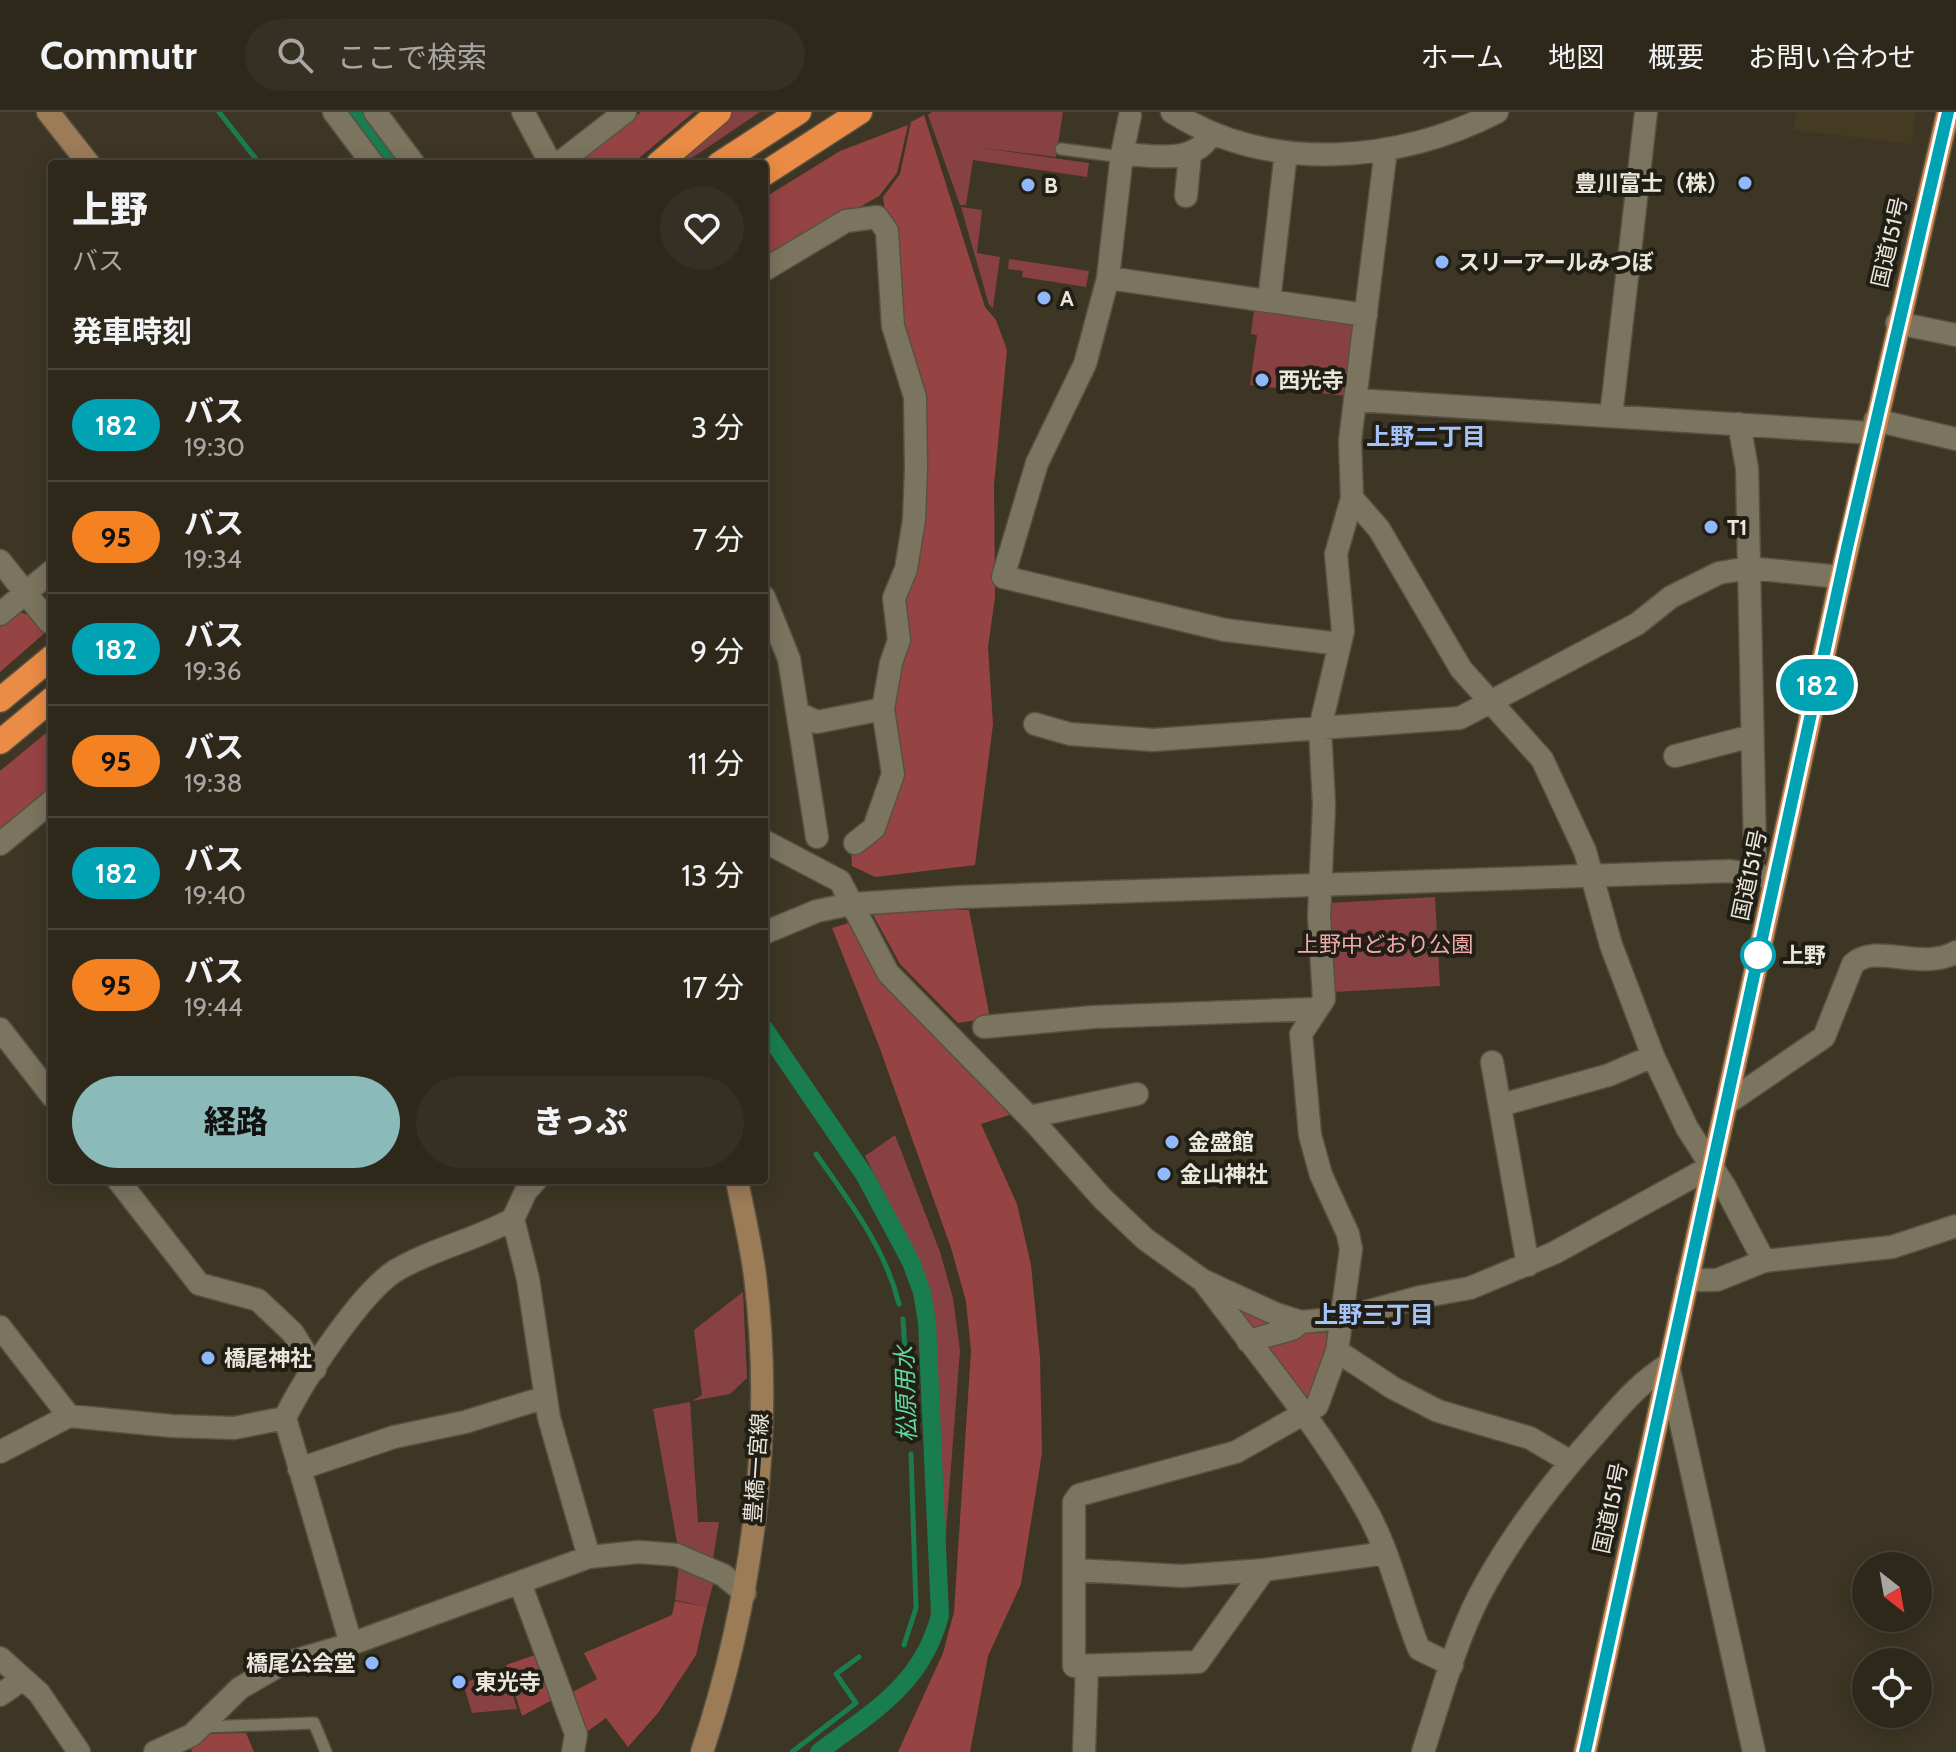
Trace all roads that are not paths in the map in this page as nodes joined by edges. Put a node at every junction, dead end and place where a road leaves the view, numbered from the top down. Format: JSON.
{"nodes":[{"id":1,"x":48,"y":112,"type":"edge"},
{"id":2,"x":334,"y":112,"type":"edge"},
{"id":3,"x":375,"y":112,"type":"edge"},
{"id":4,"x":523,"y":112,"type":"edge"},
{"id":5,"x":625,"y":112,"type":"edge"},
{"id":6,"x":719,"y":112,"type":"edge"},
{"id":7,"x":799,"y":112,"type":"edge"},
{"id":8,"x":860,"y":112,"type":"edge"},
{"id":9,"x":1172,"y":112,"type":"edge"},
{"id":10,"x":1497,"y":112,"type":"edge"},
{"id":11,"x":1646,"y":112,"type":"edge"},
{"id":12,"x":1937,"y":112,"type":"edge"},
{"id":13,"x":1948,"y":112,"type":"edge"},
{"id":14,"x":1130,"y":116,"type":"dead end"},
{"id":15,"x":1211,"y":133,"type":"junction"},
{"id":16,"x":1061,"y":149,"type":"dead end"},
{"id":17,"x":1386,"y":149,"type":"junction"},
{"id":18,"x":1936,"y":151,"type":"junction"},
{"id":19,"x":1286,"y":152,"type":"junction"},
{"id":20,"x":1190,"y":154,"type":"junction"},
{"id":21,"x":1122,"y":155,"type":"junction"},
{"id":22,"x":86,"y":160,"type":"edge"},
{"id":23,"x":370,"y":160,"type":"edge"},
{"id":24,"x":411,"y":160,"type":"edge"},
{"id":25,"x":549,"y":160,"type":"edge"},
{"id":26,"x":563,"y":160,"type":"edge"},
{"id":27,"x":663,"y":160,"type":"edge"},
{"id":28,"x":725,"y":160,"type":"edge"},
{"id":29,"x":768,"y":171,"type":"edge"},
{"id":30,"x":1186,"y":196,"type":"dead end"},
{"id":31,"x":768,"y":268,"type":"edge"},
{"id":32,"x":1108,"y":278,"type":"junction"},
{"id":33,"x":1269,"y":301,"type":"junction"},
{"id":34,"x":1366,"y":315,"type":"junction"},
{"id":35,"x":1897,"y":323,"type":"junction"},
{"id":36,"x":1956,"y":335,"type":"edge"},
{"id":37,"x":1356,"y":400,"type":"junction"},
{"id":38,"x":1611,"y":416,"type":"junction"},
{"id":39,"x":1739,"y":424,"type":"junction"},
{"id":40,"x":1874,"y":427,"type":"junction"},
{"id":41,"x":1956,"y":439,"type":"edge"},
{"id":42,"x":1352,"y":498,"type":"junction"},
{"id":43,"x":0,"y":561,"type":"edge"},
{"id":44,"x":1749,"y":568,"type":"junction"},
{"id":45,"x":48,"y":574,"type":"edge"},
{"id":46,"x":1841,"y":577,"type":"junction"},
{"id":47,"x":25,"y":593,"type":"junction"},
{"id":48,"x":0,"y":614,"type":"edge"},
{"id":49,"x":768,"y":619,"type":"edge"},
{"id":50,"x":48,"y":621,"type":"edge"},
{"id":51,"x":1340,"y":644,"type":"junction"},
{"id":52,"x":774,"y":651,"type":"edge"},
{"id":53,"x":48,"y":660,"type":"edge"},
{"id":54,"x":0,"y":700,"type":"edge"},
{"id":55,"x":48,"y":702,"type":"edge"},
{"id":56,"x":1489,"y":705,"type":"junction"},
{"id":57,"x":883,"y":709,"type":"junction"},
{"id":58,"x":800,"y":714,"type":"junction"},
{"id":59,"x":1035,"y":724,"type":"dead end"},
{"id":60,"x":1320,"y":728,"type":"junction"},
{"id":61,"x":1752,"y":736,"type":"junction"},
{"id":62,"x":0,"y":742,"type":"edge"},
{"id":63,"x":1675,"y":756,"type":"dead end"},
{"id":64,"x":48,"y":804,"type":"edge"},
{"id":65,"x":817,"y":837,"type":"dead end"},
{"id":66,"x":768,"y":843,"type":"edge"},
{"id":67,"x":855,"y":843,"type":"dead end"},
{"id":68,"x":0,"y":844,"type":"edge"},
{"id":69,"x":1755,"y":852,"type":"dead end"},
{"id":70,"x":1591,"y":876,"type":"junction"},
{"id":71,"x":1775,"y":878,"type":"junction"},
{"id":72,"x":1320,"y":884,"type":"junction"},
{"id":73,"x":851,"y":904,"type":"junction"},
{"id":74,"x":768,"y":931,"type":"edge"},
{"id":75,"x":1956,"y":952,"type":"edge"},
{"id":76,"x":1315,"y":1009,"type":"junction"},
{"id":77,"x":984,"y":1027,"type":"dead end"},
{"id":78,"x":0,"y":1029,"type":"edge"},
{"id":79,"x":1653,"y":1056,"type":"junction"},
{"id":80,"x":1492,"y":1062,"type":"dead end"},
{"id":81,"x":48,"y":1091,"type":"edge"},
{"id":82,"x":1137,"y":1094,"type":"dead end"},
{"id":83,"x":1726,"y":1104,"type":"junction"},
{"id":84,"x":1501,"y":1105,"type":"junction"},
{"id":85,"x":1029,"y":1117,"type":"junction"},
{"id":86,"x":1712,"y":1166,"type":"junction"},
{"id":87,"x":121,"y":1184,"type":"edge"},
{"id":88,"x":525,"y":1184,"type":"edge"},
{"id":89,"x":738,"y":1184,"type":"edge"},
{"id":90,"x":513,"y":1219,"type":"junction"},
{"id":91,"x":1956,"y":1226,"type":"edge"},
{"id":92,"x":1764,"y":1261,"type":"junction"},
{"id":93,"x":1528,"y":1265,"type":"junction"},
{"id":94,"x":1202,"y":1280,"type":"junction"},
{"id":95,"x":1687,"y":1280,"type":"junction"},
{"id":96,"x":1343,"y":1318,"type":"junction"},
{"id":97,"x":1301,"y":1322,"type":"junction"},
{"id":98,"x":0,"y":1327,"type":"edge"},
{"id":99,"x":1248,"y":1341,"type":"junction"},
{"id":100,"x":1337,"y":1351,"type":"junction"},
{"id":101,"x":1668,"y":1365,"type":"junction"},
{"id":102,"x":315,"y":1369,"type":"junction"},
{"id":103,"x":546,"y":1397,"type":"junction"},
{"id":104,"x":1304,"y":1414,"type":"junction"},
{"id":105,"x":69,"y":1416,"type":"junction"},
{"id":106,"x":285,"y":1418,"type":"junction"},
{"id":107,"x":0,"y":1452,"type":"edge"},
{"id":108,"x":1571,"y":1462,"type":"junction"},
{"id":109,"x":299,"y":1469,"type":"junction"},
{"id":110,"x":1386,"y":1553,"type":"junction"},
{"id":111,"x":589,"y":1557,"type":"junction"},
{"id":112,"x":1075,"y":1570,"type":"junction"},
{"id":113,"x":1264,"y":1570,"type":"junction"},
{"id":114,"x":520,"y":1583,"type":"junction"},
{"id":115,"x":745,"y":1593,"type":"junction"},
{"id":116,"x":351,"y":1644,"type":"junction"},
{"id":117,"x":0,"y":1658,"type":"edge"},
{"id":118,"x":1452,"y":1665,"type":"junction"},
{"id":119,"x":1087,"y":1666,"type":"junction"},
{"id":120,"x":23,"y":1679,"type":"junction"},
{"id":121,"x":0,"y":1695,"type":"edge"},
{"id":122,"x":203,"y":1727,"type":"junction"},
{"id":123,"x":79,"y":1752,"type":"edge"},
{"id":124,"x":155,"y":1752,"type":"edge"},
{"id":125,"x":326,"y":1752,"type":"edge"},
{"id":126,"x":573,"y":1752,"type":"edge"},
{"id":127,"x":702,"y":1752,"type":"edge"},
{"id":128,"x":1084,"y":1752,"type":"edge"},
{"id":129,"x":1423,"y":1752,"type":"edge"},
{"id":130,"x":1585,"y":1752,"type":"edge"},
{"id":131,"x":1754,"y":1752,"type":"edge"}],
"edges":[{"from":1,"to":22,"type":"main road"},
{"from":2,"to":23,"type":"street"},
{"from":3,"to":24,"type":"street"},
{"from":4,"to":25,"type":"street"},
{"from":5,"to":26,"type":"street"},
{"from":6,"to":27,"type":"highway"},
{"from":7,"to":28,"type":"highway"},
{"from":8,"to":29,"type":"highway"},
{"from":9,"to":15,"type":"street"},
{"from":10,"to":17,"type":"street"},
{"from":11,"to":38,"type":"street"},
{"from":12,"to":18,"type":"highway","name":"国道151号"},
{"from":13,"to":18,"type":"highway","name":"国道151号"},
{"from":14,"to":21,"type":"street"},
{"from":15,"to":19,"type":"street"},
{"from":15,"to":20,"type":"street"},
{"from":16,"to":21,"type":"lane"},
{"from":17,"to":19,"type":"street"},
{"from":17,"to":34,"type":"street"},
{"from":18,"to":35,"type":"highway","name":"国道151号"},
{"from":19,"to":33,"type":"street"},
{"from":20,"to":21,"type":"street"},
{"from":20,"to":30,"type":"street"},
{"from":21,"to":32,"type":"street"},
{"from":31,"to":57,"type":"street"},
{"from":32,"to":33,"type":"street"},
{"from":32,"to":51,"type":"street"},
{"from":33,"to":34,"type":"street"},
{"from":34,"to":37,"type":"street"},
{"from":35,"to":36,"type":"street"},
{"from":35,"to":40,"type":"highway","name":"国道151号"},
{"from":37,"to":38,"type":"street"},
{"from":37,"to":42,"type":"street"},
{"from":38,"to":39,"type":"street"},
{"from":39,"to":40,"type":"street"},
{"from":39,"to":44,"type":"street"},
{"from":40,"to":41,"type":"street"},
{"from":40,"to":46,"type":"highway","name":"国道151号"},
{"from":42,"to":51,"type":"street"},
{"from":42,"to":56,"type":"street"},
{"from":43,"to":47,"type":"street"},
{"from":44,"to":46,"type":"street"},
{"from":44,"to":56,"type":"street"},
{"from":44,"to":61,"type":"street"},
{"from":45,"to":47,"type":"street"},
{"from":46,"to":71,"type":"highway","name":"国道151号"},
{"from":47,"to":48,"type":"street"},
{"from":47,"to":50,"type":"street"},
{"from":49,"to":52,"type":"street"},
{"from":51,"to":60,"type":"street"},
{"from":52,"to":58,"type":"street"},
{"from":53,"to":54,"type":"highway"},
{"from":55,"to":62,"type":"highway"},
{"from":56,"to":60,"type":"street"},
{"from":56,"to":70,"type":"street"},
{"from":57,"to":58,"type":"street"},
{"from":57,"to":67,"type":"street"},
{"from":58,"to":65,"type":"street"},
{"from":59,"to":60,"type":"street"},
{"from":60,"to":72,"type":"street"},
{"from":61,"to":63,"type":"street"},
{"from":61,"to":69,"type":"street"},
{"from":64,"to":68,"type":"street"},
{"from":66,"to":73,"type":"street"},
{"from":70,"to":71,"type":"street"},
{"from":70,"to":72,"type":"street"},
{"from":70,"to":79,"type":"street"},
{"from":71,"to":83,"type":"highway","name":"国道151号"},
{"from":72,"to":73,"type":"street"},
{"from":72,"to":76,"type":"street"},
{"from":73,"to":74,"type":"street"},
{"from":73,"to":85,"type":"street"},
{"from":75,"to":83,"type":"street"},
{"from":76,"to":77,"type":"street"},
{"from":76,"to":96,"type":"street"},
{"from":78,"to":81,"type":"street"},
{"from":79,"to":84,"type":"street"},
{"from":79,"to":86,"type":"street"},
{"from":80,"to":84,"type":"street"},
{"from":82,"to":85,"type":"street"},
{"from":83,"to":86,"type":"highway","name":"国道151号"},
{"from":84,"to":93,"type":"street"},
{"from":85,"to":94,"type":"street"},
{"from":86,"to":92,"type":"street"},
{"from":86,"to":93,"type":"street"},
{"from":86,"to":95,"type":"highway","name":"国道151号"},
{"from":87,"to":102,"type":"street"},
{"from":88,"to":90,"type":"street"},
{"from":89,"to":115,"type":"main road","name":"豊橋一宮線"},
{"from":90,"to":102,"type":"street"},
{"from":90,"to":103,"type":"street"},
{"from":91,"to":92,"type":"street"},
{"from":92,"to":95,"type":"street"},
{"from":93,"to":96,"type":"street"},
{"from":94,"to":97,"type":"street"},
{"from":94,"to":99,"type":"street"},
{"from":95,"to":101,"type":"highway","name":"国道151号"},
{"from":96,"to":97,"type":"street"},
{"from":96,"to":100,"type":"street"},
{"from":97,"to":99,"type":"street"},
{"from":98,"to":105,"type":"street"},
{"from":99,"to":104,"type":"street"},
{"from":100,"to":104,"type":"street"},
{"from":100,"to":108,"type":"street"},
{"from":101,"to":108,"type":"street"},
{"from":101,"to":130,"type":"highway","name":"国道151号"},
{"from":101,"to":131,"type":"street"},
{"from":102,"to":106,"type":"street"},
{"from":103,"to":109,"type":"street"},
{"from":103,"to":111,"type":"street"},
{"from":104,"to":110,"type":"street"},
{"from":104,"to":112,"type":"street"},
{"from":105,"to":106,"type":"street"},
{"from":105,"to":107,"type":"street"},
{"from":106,"to":109,"type":"street"},
{"from":108,"to":118,"type":"street"},
{"from":109,"to":116,"type":"street"},
{"from":110,"to":113,"type":"street"},
{"from":110,"to":118,"type":"street"},
{"from":111,"to":114,"type":"street"},
{"from":111,"to":115,"type":"street"},
{"from":112,"to":113,"type":"street"},
{"from":112,"to":119,"type":"street"},
{"from":113,"to":119,"type":"street"},
{"from":114,"to":116,"type":"street"},
{"from":114,"to":126,"type":"street"},
{"from":115,"to":127,"type":"main road","name":"豊橋一宮線"},
{"from":116,"to":122,"type":"street"},
{"from":117,"to":120,"type":"street"},
{"from":118,"to":129,"type":"street"},
{"from":119,"to":128,"type":"street"},
{"from":120,"to":121,"type":"street"},
{"from":120,"to":123,"type":"street"},
{"from":122,"to":124,"type":"street"},
{"from":122,"to":125,"type":"lane"}]}
